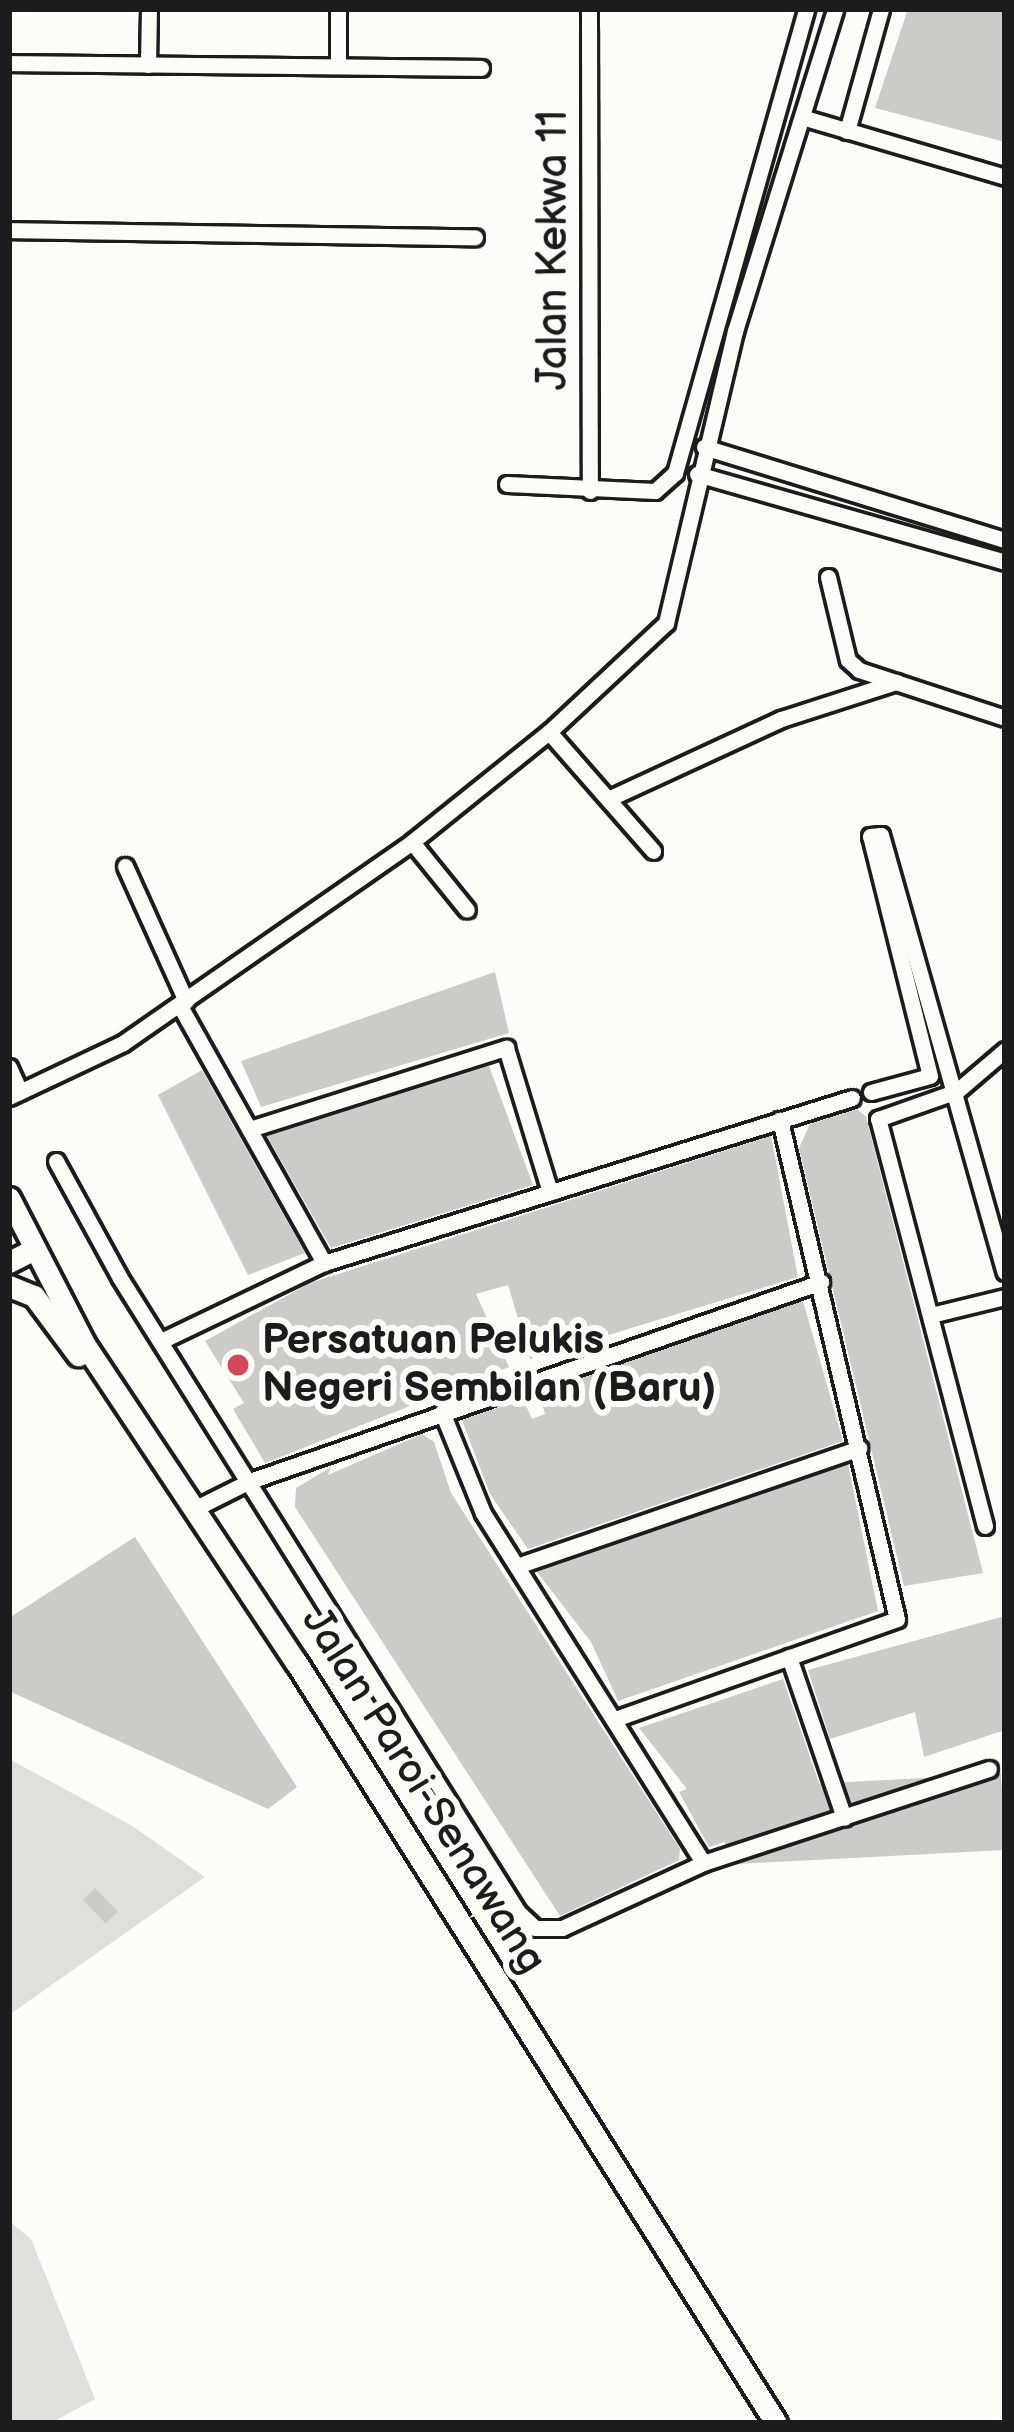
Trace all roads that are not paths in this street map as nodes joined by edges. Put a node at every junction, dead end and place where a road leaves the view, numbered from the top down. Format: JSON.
{"nodes":[{"id":1,"x":149,"y":9,"type":"edge"},
{"id":2,"x":338,"y":9,"type":"edge"},
{"id":3,"x":589,"y":9,"type":"edge"},
{"id":4,"x":806,"y":9,"type":"edge"},
{"id":5,"x":835,"y":9,"type":"edge"},
{"id":6,"x":881,"y":9,"type":"edge"},
{"id":7,"x":9,"y":63,"type":"edge"},
{"id":8,"x":148,"y":64,"type":"junction"},
{"id":9,"x":338,"y":66,"type":"junction"},
{"id":10,"x":481,"y":68,"type":"dead end"},
{"id":11,"x":805,"y":118,"type":"junction"},
{"id":12,"x":847,"y":131,"type":"junction"},
{"id":13,"x":1005,"y":177,"type":"edge"},
{"id":14,"x":9,"y":230,"type":"edge"},
{"id":15,"x":475,"y":237,"type":"dead end"},
{"id":16,"x":704,"y":447,"type":"junction"},
{"id":17,"x":698,"y":473,"type":"junction"},
{"id":18,"x":508,"y":484,"type":"dead end"},
{"id":19,"x":590,"y":491,"type":"junction"},
{"id":20,"x":1005,"y":540,"type":"edge"},
{"id":21,"x":1005,"y":562,"type":"edge"},
{"id":22,"x":828,"y":577,"type":"dead end"},
{"id":23,"x":896,"y":682,"type":"junction"},
{"id":24,"x":1005,"y":718,"type":"edge"},
{"id":25,"x":549,"y":732,"type":"junction"},
{"id":26,"x":608,"y":799,"type":"junction"},
{"id":27,"x":412,"y":842,"type":"junction"},
{"id":28,"x":653,"y":851,"type":"dead end"},
{"id":29,"x":124,"y":866,"type":"dead end"},
{"id":30,"x":467,"y":910,"type":"dead end"},
{"id":31,"x":183,"y":1004,"type":"junction"},
{"id":32,"x":1005,"y":1050,"type":"edge"},
{"id":33,"x":9,"y":1067,"type":"edge"},
{"id":34,"x":957,"y":1091,"type":"junction"},
{"id":35,"x":871,"y":1092,"type":"dead end"},
{"id":36,"x":15,"y":1095,"type":"edge"},
{"id":37,"x":852,"y":1097,"type":"dead end"},
{"id":38,"x":780,"y":1120,"type":"junction"},
{"id":39,"x":250,"y":1130,"type":"junction"},
{"id":40,"x":56,"y":1161,"type":"dead end"},
{"id":41,"x":550,"y":1192,"type":"junction"},
{"id":42,"x":9,"y":1198,"type":"edge"},
{"id":43,"x":22,"y":1240,"type":"edge"},
{"id":44,"x":9,"y":1262,"type":"edge"},
{"id":45,"x":324,"y":1263,"type":"junction"},
{"id":46,"x":1005,"y":1270,"type":"edge"},
{"id":47,"x":821,"y":1282,"type":"junction"},
{"id":48,"x":9,"y":1286,"type":"edge"},
{"id":49,"x":1005,"y":1297,"type":"edge"},
{"id":50,"x":931,"y":1315,"type":"junction"},
{"id":51,"x":161,"y":1341,"type":"junction"},
{"id":52,"x":134,"y":1409,"type":"junction"},
{"id":53,"x":442,"y":1412,"type":"junction"},
{"id":54,"x":859,"y":1448,"type":"junction"},
{"id":55,"x":250,"y":1481,"type":"junction"},
{"id":56,"x":196,"y":1508,"type":"junction"},
{"id":57,"x":985,"y":1526,"type":"dead end"},
{"id":58,"x":520,"y":1565,"type":"junction"},
{"id":59,"x":789,"y":1657,"type":"junction"},
{"id":60,"x":615,"y":1719,"type":"junction"},
{"id":61,"x":988,"y":1769,"type":"dead end"},
{"id":62,"x":844,"y":1818,"type":"junction"},
{"id":63,"x":703,"y":1863,"type":"junction"},
{"id":64,"x":776,"y":2423,"type":"edge"}],
"edges":[{"from":1,"to":8,"type":"street"},
{"from":2,"to":9,"type":"street"},
{"from":3,"to":19,"type":"street","name":"Jalan Kekwa 11"},
{"from":4,"to":19,"type":"street"},
{"from":5,"to":11,"type":"street"},
{"from":6,"to":12,"type":"street"},
{"from":7,"to":8,"type":"street"},
{"from":8,"to":9,"type":"street"},
{"from":9,"to":10,"type":"street"},
{"from":11,"to":12,"type":"street"},
{"from":11,"to":16,"type":"street"},
{"from":12,"to":13,"type":"street"},
{"from":14,"to":15,"type":"street"},
{"from":16,"to":17,"type":"street"},
{"from":16,"to":20,"type":"street"},
{"from":17,"to":21,"type":"street"},
{"from":17,"to":25,"type":"street"},
{"from":18,"to":19,"type":"street"},
{"from":22,"to":23,"type":"street"},
{"from":23,"to":24,"type":"street"},
{"from":23,"to":26,"type":"street"},
{"from":25,"to":26,"type":"street"},
{"from":25,"to":27,"type":"street"},
{"from":26,"to":28,"type":"street"},
{"from":27,"to":30,"type":"street"},
{"from":27,"to":31,"type":"street"},
{"from":29,"to":31,"type":"street"},
{"from":31,"to":36,"type":"street"},
{"from":31,"to":39,"type":"street"},
{"from":32,"to":34,"type":"street"},
{"from":33,"to":36,"type":"street"},
{"from":34,"to":35,"type":"street"},
{"from":34,"to":46,"type":"street"},
{"from":34,"to":50,"type":"street"},
{"from":37,"to":38,"type":"street"},
{"from":38,"to":41,"type":"street"},
{"from":38,"to":47,"type":"street"},
{"from":39,"to":41,"type":"street"},
{"from":39,"to":45,"type":"street"},
{"from":40,"to":51,"type":"street"},
{"from":41,"to":45,"type":"street"},
{"from":42,"to":43,"type":"main road","name":"Jalan Paroi-Senawang"},
{"from":43,"to":44,"type":"main road"},
{"from":43,"to":52,"type":"main road","name":"Jalan Paroi-Senawang"},
{"from":45,"to":51,"type":"street"},
{"from":47,"to":53,"type":"street"},
{"from":47,"to":54,"type":"street"},
{"from":48,"to":52,"type":"main road"},
{"from":49,"to":50,"type":"street"},
{"from":50,"to":57,"type":"street"},
{"from":51,"to":55,"type":"street"},
{"from":52,"to":56,"type":"main road","name":"Jalan Paroi-Senawang"},
{"from":53,"to":55,"type":"street"},
{"from":53,"to":58,"type":"street"},
{"from":54,"to":58,"type":"street"},
{"from":54,"to":59,"type":"street"},
{"from":55,"to":56,"type":"street"},
{"from":55,"to":63,"type":"street"},
{"from":56,"to":64,"type":"main road","name":"Jalan Paroi-Senawang"},
{"from":58,"to":60,"type":"street"},
{"from":59,"to":60,"type":"street"},
{"from":59,"to":62,"type":"street"},
{"from":60,"to":63,"type":"street"},
{"from":61,"to":62,"type":"street"},
{"from":62,"to":63,"type":"street"}]}
